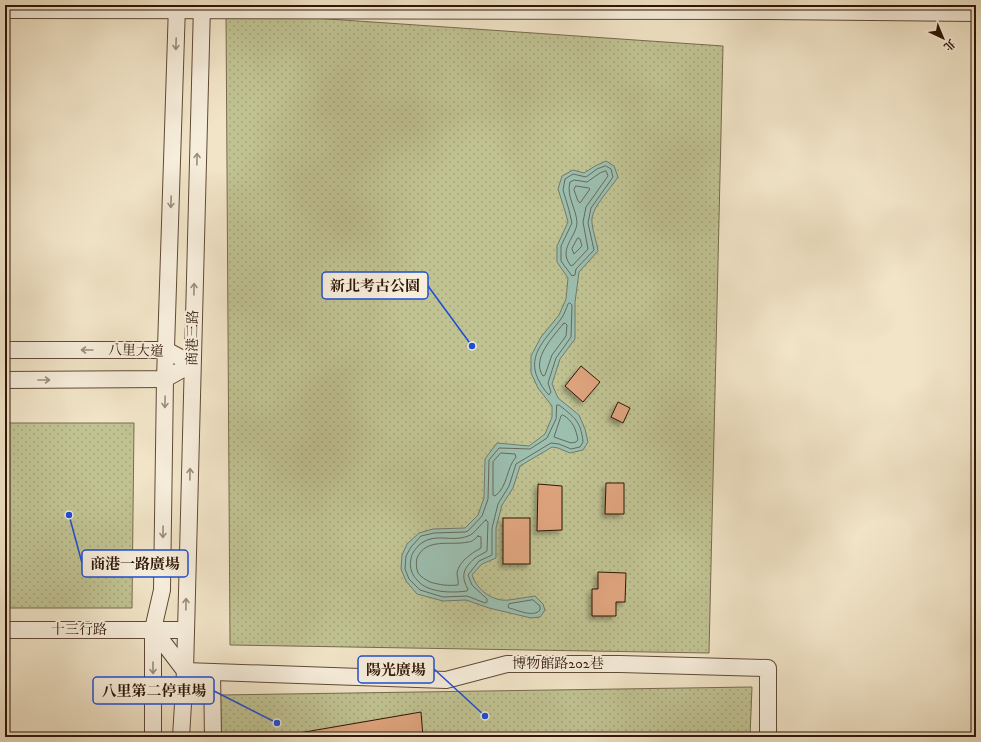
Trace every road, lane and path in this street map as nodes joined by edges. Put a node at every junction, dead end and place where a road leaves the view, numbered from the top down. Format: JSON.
{"nodes":[{"id":1,"x":177,"y":8,"type":"edge"},
{"id":2,"x":201,"y":8,"type":"edge"},
{"id":3,"x":768,"y":8,"type":"edge"},
{"id":4,"x":5,"y":10,"type":"edge"},
{"id":5,"x":976,"y":13,"type":"edge"},
{"id":6,"x":5,"y":350,"type":"edge"},
{"id":7,"x":166,"y":350,"type":"junction"},
{"id":8,"x":192,"y":364,"type":"junction"},
{"id":9,"x":165,"y":379,"type":"junction"},
{"id":10,"x":5,"y":380,"type":"edge"},
{"id":11,"x":153,"y":629,"type":"junction"},
{"id":12,"x":5,"y":630,"type":"edge"},
{"id":13,"x":186,"y":630,"type":"junction"},
{"id":14,"x":185,"y":671,"type":"junction"},
{"id":15,"x":212,"y":672,"type":"junction"},
{"id":16,"x":153,"y":737,"type":"edge"},
{"id":17,"x":181,"y":737,"type":"edge"},
{"id":18,"x":213,"y":737,"type":"edge"},
{"id":19,"x":768,"y":737,"type":"edge"}],
"edges":[{"from":1,"to":2,"type":"street"},
{"from":1,"to":4,"type":"street"},
{"from":1,"to":7,"type":"street","name":"商港三路","one_way":true},
{"from":2,"to":3,"type":"street"},
{"from":8,"to":2,"type":"street","name":"商港三路","one_way":true},
{"from":3,"to":5,"type":"street"},
{"from":7,"to":6,"type":"street","name":"八里大道","one_way":true},
{"from":7,"to":8,"type":"street","name":"八里大道"},
{"from":7,"to":9,"type":"street","name":"商港三路"},
{"from":8,"to":9,"type":"street","name":"八里大道"},
{"from":13,"to":8,"type":"street","name":"商港三路","one_way":true},
{"from":10,"to":9,"type":"street","name":"八里大道","one_way":true},
{"from":9,"to":11,"type":"street","name":"商港三路","one_way":true},
{"from":11,"to":12,"type":"street","name":"十三行路"},
{"from":11,"to":13,"type":"street","name":"十三行路"},
{"from":11,"to":14,"type":"street"},
{"from":11,"to":16,"type":"street","name":"商港三路","one_way":true},
{"from":13,"to":14,"type":"street","name":"商港三路"},
{"from":14,"to":15,"type":"street","name":"博物館路202巷"},
{"from":14,"to":17,"type":"street","name":"商港三路"},
{"from":15,"to":18,"type":"street"},
{"from":15,"to":19,"type":"street","name":"博物館路202巷"}]}
